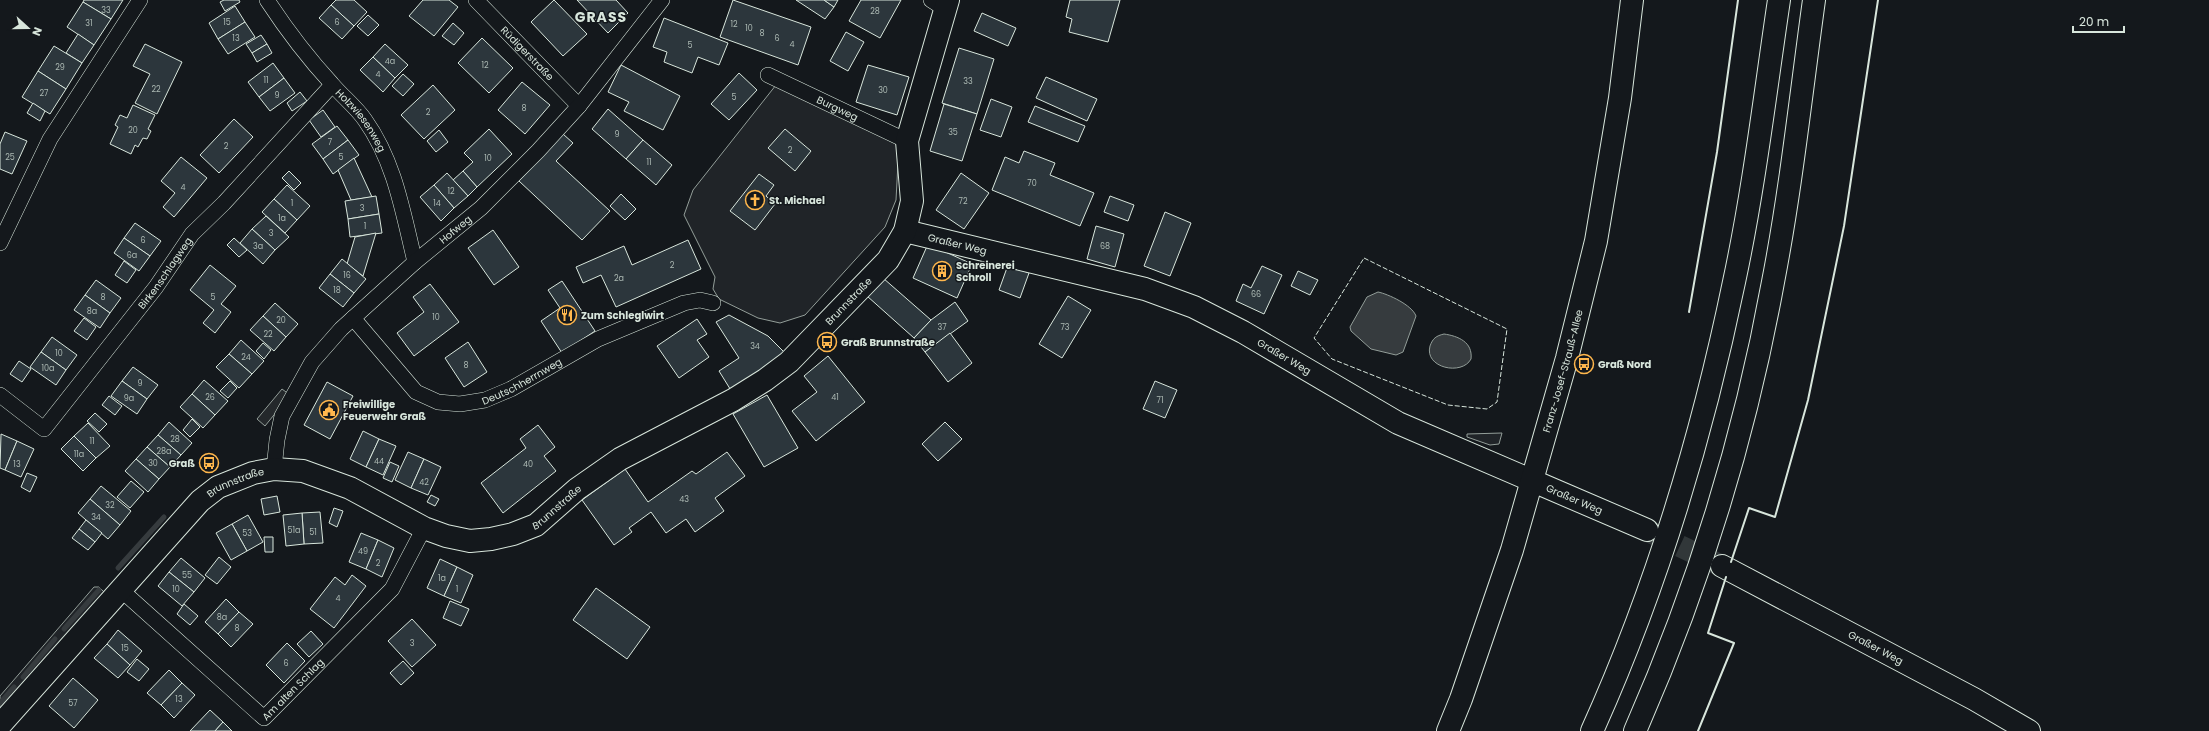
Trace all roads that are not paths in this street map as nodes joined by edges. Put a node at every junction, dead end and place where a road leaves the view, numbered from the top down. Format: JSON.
{"nodes":[{"id":1,"x":140,"y":0,"type":"edge"},
{"id":2,"x":266,"y":0,"type":"edge"},
{"id":3,"x":476,"y":0,"type":"edge"},
{"id":4,"x":662,"y":0,"type":"edge"},
{"id":5,"x":1632,"y":0,"type":"edge"},
{"id":6,"x":1779,"y":0,"type":"edge"},
{"id":7,"x":1814,"y":0,"type":"edge"},
{"id":8,"x":942,"y":3,"type":"edge"},
{"id":9,"x":768,"y":75,"type":"dead end"},
{"id":10,"x":332,"y":85,"type":"junction"},
{"id":11,"x":579,"y":106,"type":"junction"},
{"id":12,"x":907,"y":141,"type":"junction"},
{"id":13,"x":905,"y":231,"type":"junction"},
{"id":14,"x":0,"y":243,"type":"edge"},
{"id":15,"x":415,"y":262,"type":"junction"},
{"id":16,"x":712,"y":303,"type":"dead end"},
{"id":17,"x":353,"y":318,"type":"junction"},
{"id":18,"x":0,"y":395,"type":"edge"},
{"id":19,"x":274,"y":469,"type":"junction"},
{"id":20,"x":1533,"y":482,"type":"junction"},
{"id":21,"x":424,"y":528,"type":"junction"},
{"id":22,"x":1647,"y":530,"type":"tunnel mouth"},
{"id":23,"x":1722,"y":566,"type":"tunnel mouth"},
{"id":24,"x":120,"y":589,"type":"junction"},
{"id":25,"x":0,"y":725,"type":"edge"},
{"id":26,"x":1448,"y":731,"type":"edge"},
{"id":27,"x":1592,"y":731,"type":"edge"},
{"id":28,"x":1635,"y":731,"type":"edge"},
{"id":29,"x":2029,"y":731,"type":"edge"}],
"edges":[{"from":1,"to":14,"type":"street"},
{"from":2,"to":10,"type":"street","name":"Holzwiesenweg"},
{"from":3,"to":11,"type":"street","name":"Rüdigerstraße"},
{"from":4,"to":11,"type":"street","name":"Hofweg"},
{"from":5,"to":20,"type":"main road","name":"Franz-Josef-Strauß-Allee"},
{"from":6,"to":27,"type":"main road"},
{"from":7,"to":28,"type":"main road"},
{"from":8,"to":12,"type":"main road","name":"Brunnstraße"},
{"from":9,"to":12,"type":"street","name":"Burgweg"},
{"from":10,"to":15,"type":"street","name":"Holzwiesenweg"},
{"from":10,"to":18,"type":"street","name":"Birkenschlagweg"},
{"from":11,"to":15,"type":"street","name":"Hofweg"},
{"from":12,"to":13,"type":"main road","name":"Brunnstraße"},
{"from":13,"to":20,"type":"main road","name":"Graßer Weg"},
{"from":13,"to":21,"type":"main road","name":"Brunnstraße"},
{"from":15,"to":17,"type":"street","name":"Hofweg"},
{"from":16,"to":17,"type":"street","name":"Deutschherrnweg"},
{"from":17,"to":19,"type":"street","name":"Hofweg"},
{"from":19,"to":21,"type":"main road","name":"Brunnstraße"},
{"from":19,"to":24,"type":"main road","name":"Brunnstraße"},
{"from":20,"to":22,"type":"main road","name":"Graßer Weg"},
{"from":20,"to":26,"type":"main road","name":"Franz-Josef-Strauß-Allee"},
{"from":21,"to":24,"type":"street","name":"Am alten Schlag"},
{"from":23,"to":29,"type":"main road","name":"Graßer Weg"},
{"from":24,"to":25,"type":"main road","name":"Brunnstraße"}]}
